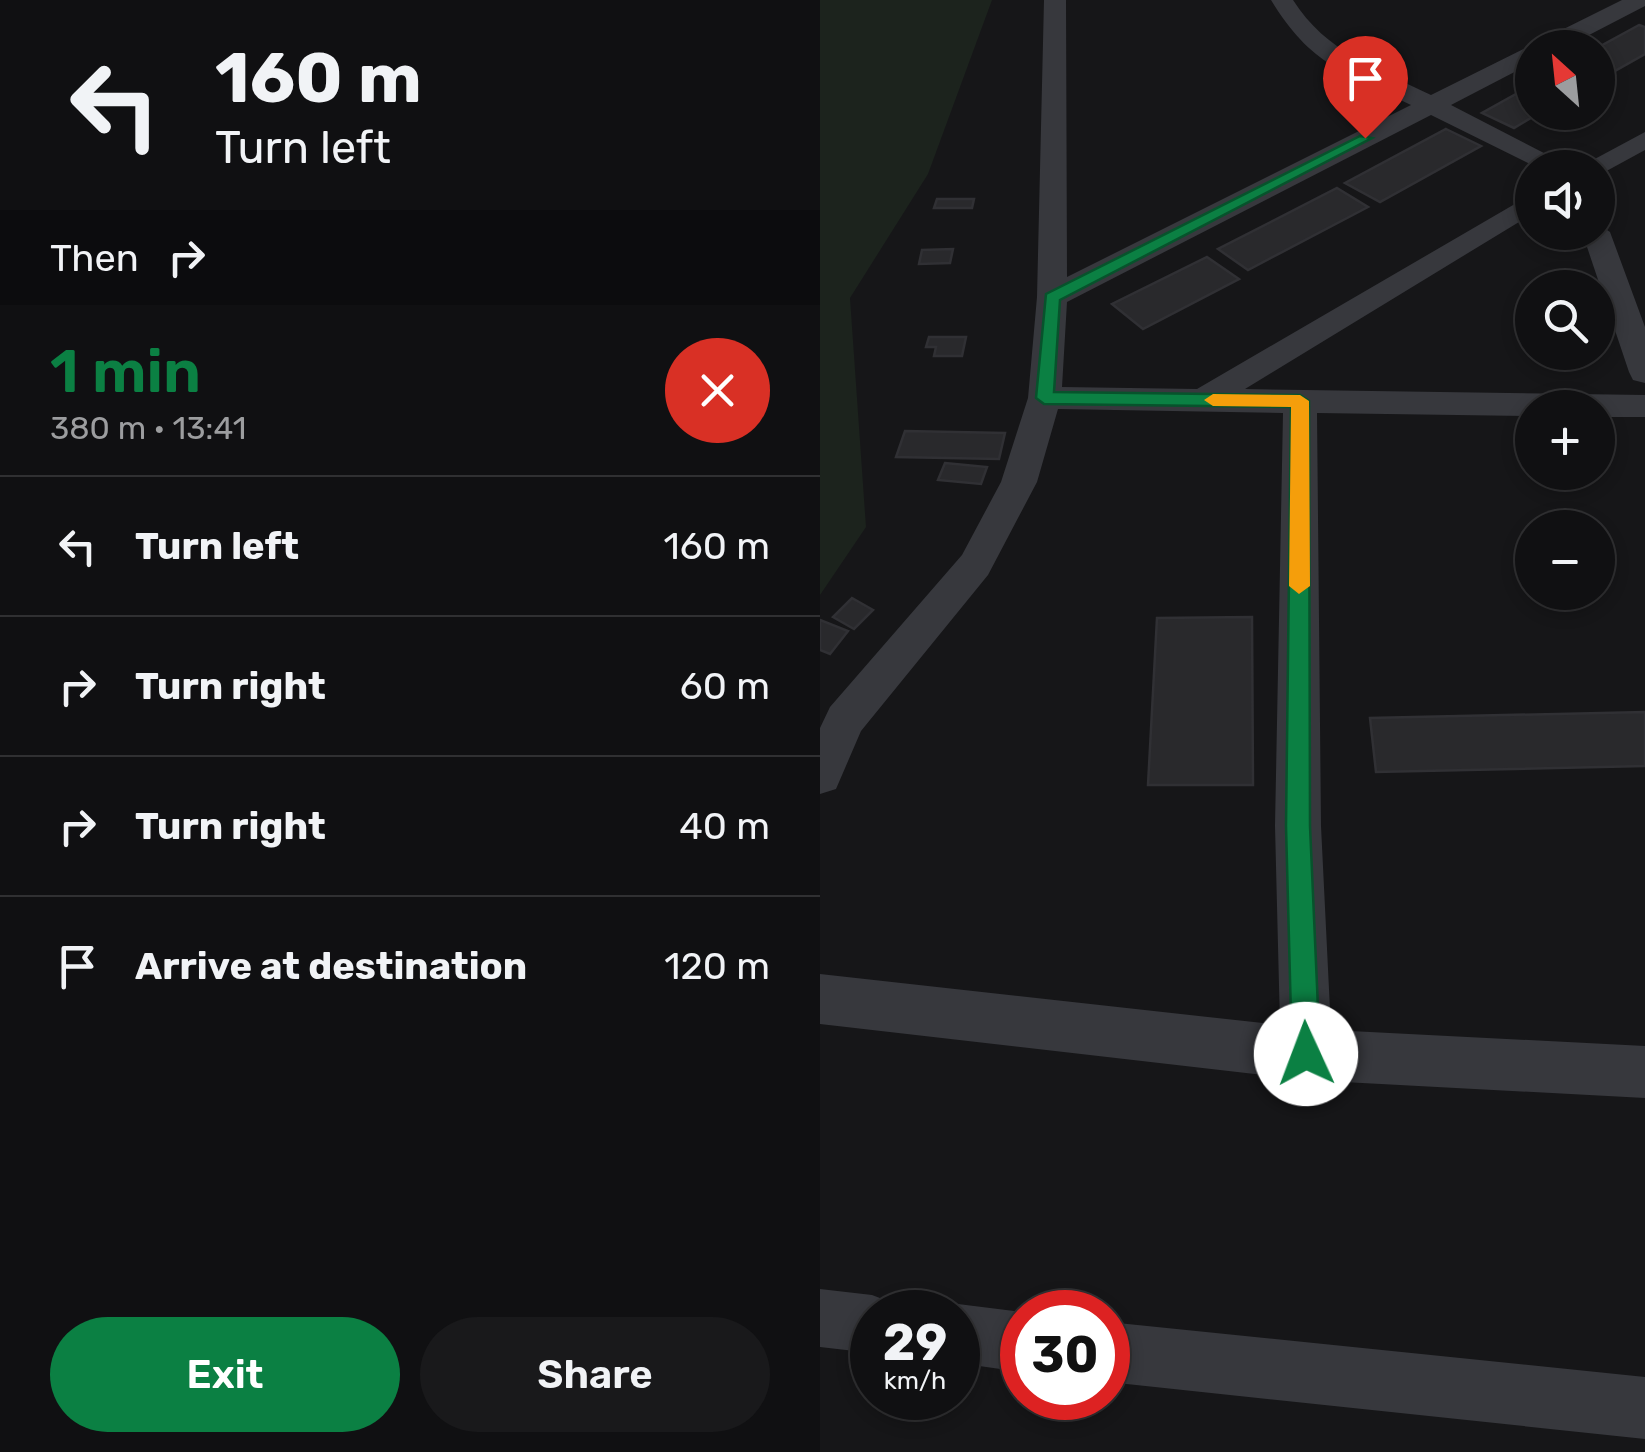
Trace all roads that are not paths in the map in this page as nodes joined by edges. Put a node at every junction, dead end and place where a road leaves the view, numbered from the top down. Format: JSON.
{"nodes":[{"id":1,"x":1054,"y":0,"type":"edge"},
{"id":2,"x":1282,"y":0,"type":"edge"},
{"id":3,"x":1638,"y":0,"type":"edge"},
{"id":4,"x":1580,"y":30,"type":"edge"},
{"id":5,"x":1515,"y":63,"type":"edge"},
{"id":6,"x":1435,"y":103,"type":"junction"},
{"id":7,"x":1645,"y":140,"type":"edge"},
{"id":8,"x":1525,"y":150,"type":"edge"},
{"id":9,"x":1615,"y":156,"type":"edge"},
{"id":10,"x":1515,"y":212,"type":"edge"},
{"id":11,"x":1602,"y":250,"type":"edge"},
{"id":12,"x":1052,"y":297,"type":"junction"},
{"id":13,"x":1645,"y":372,"type":"edge"},
{"id":14,"x":1044,"y":398,"type":"junction"},
{"id":15,"x":1202,"y":400,"type":"junction"},
{"id":16,"x":1300,"y":401,"type":"junction"},
{"id":17,"x":1645,"y":406,"type":"edge"},
{"id":18,"x":820,"y":775,"type":"edge"},
{"id":19,"x":820,"y":999,"type":"edge"},
{"id":20,"x":1306,"y":1054,"type":"junction"},
{"id":21,"x":1645,"y":1072,"type":"edge"},
{"id":22,"x":820,"y":1318,"type":"edge"},
{"id":23,"x":850,"y":1321,"type":"edge"},
{"id":24,"x":1130,"y":1354,"type":"edge"},
{"id":25,"x":1645,"y":1408,"type":"edge"}],
"edges":[{"from":1,"to":12,"type":"street"},
{"from":2,"to":6,"type":"street"},
{"from":3,"to":4,"type":"street"},
{"from":5,"to":6,"type":"street"},
{"from":6,"to":8,"type":"street"},
{"from":6,"to":12,"type":"street"},
{"from":7,"to":9,"type":"street"},
{"from":10,"to":15,"type":"street"},
{"from":11,"to":13,"type":"street"},
{"from":12,"to":14,"type":"street"},
{"from":14,"to":15,"type":"street"},
{"from":14,"to":18,"type":"street"},
{"from":15,"to":16,"type":"street"},
{"from":16,"to":17,"type":"street"},
{"from":16,"to":20,"type":"street"},
{"from":19,"to":20,"type":"street"},
{"from":20,"to":21,"type":"street"},
{"from":22,"to":23,"type":"street"},
{"from":24,"to":25,"type":"street"}]}
